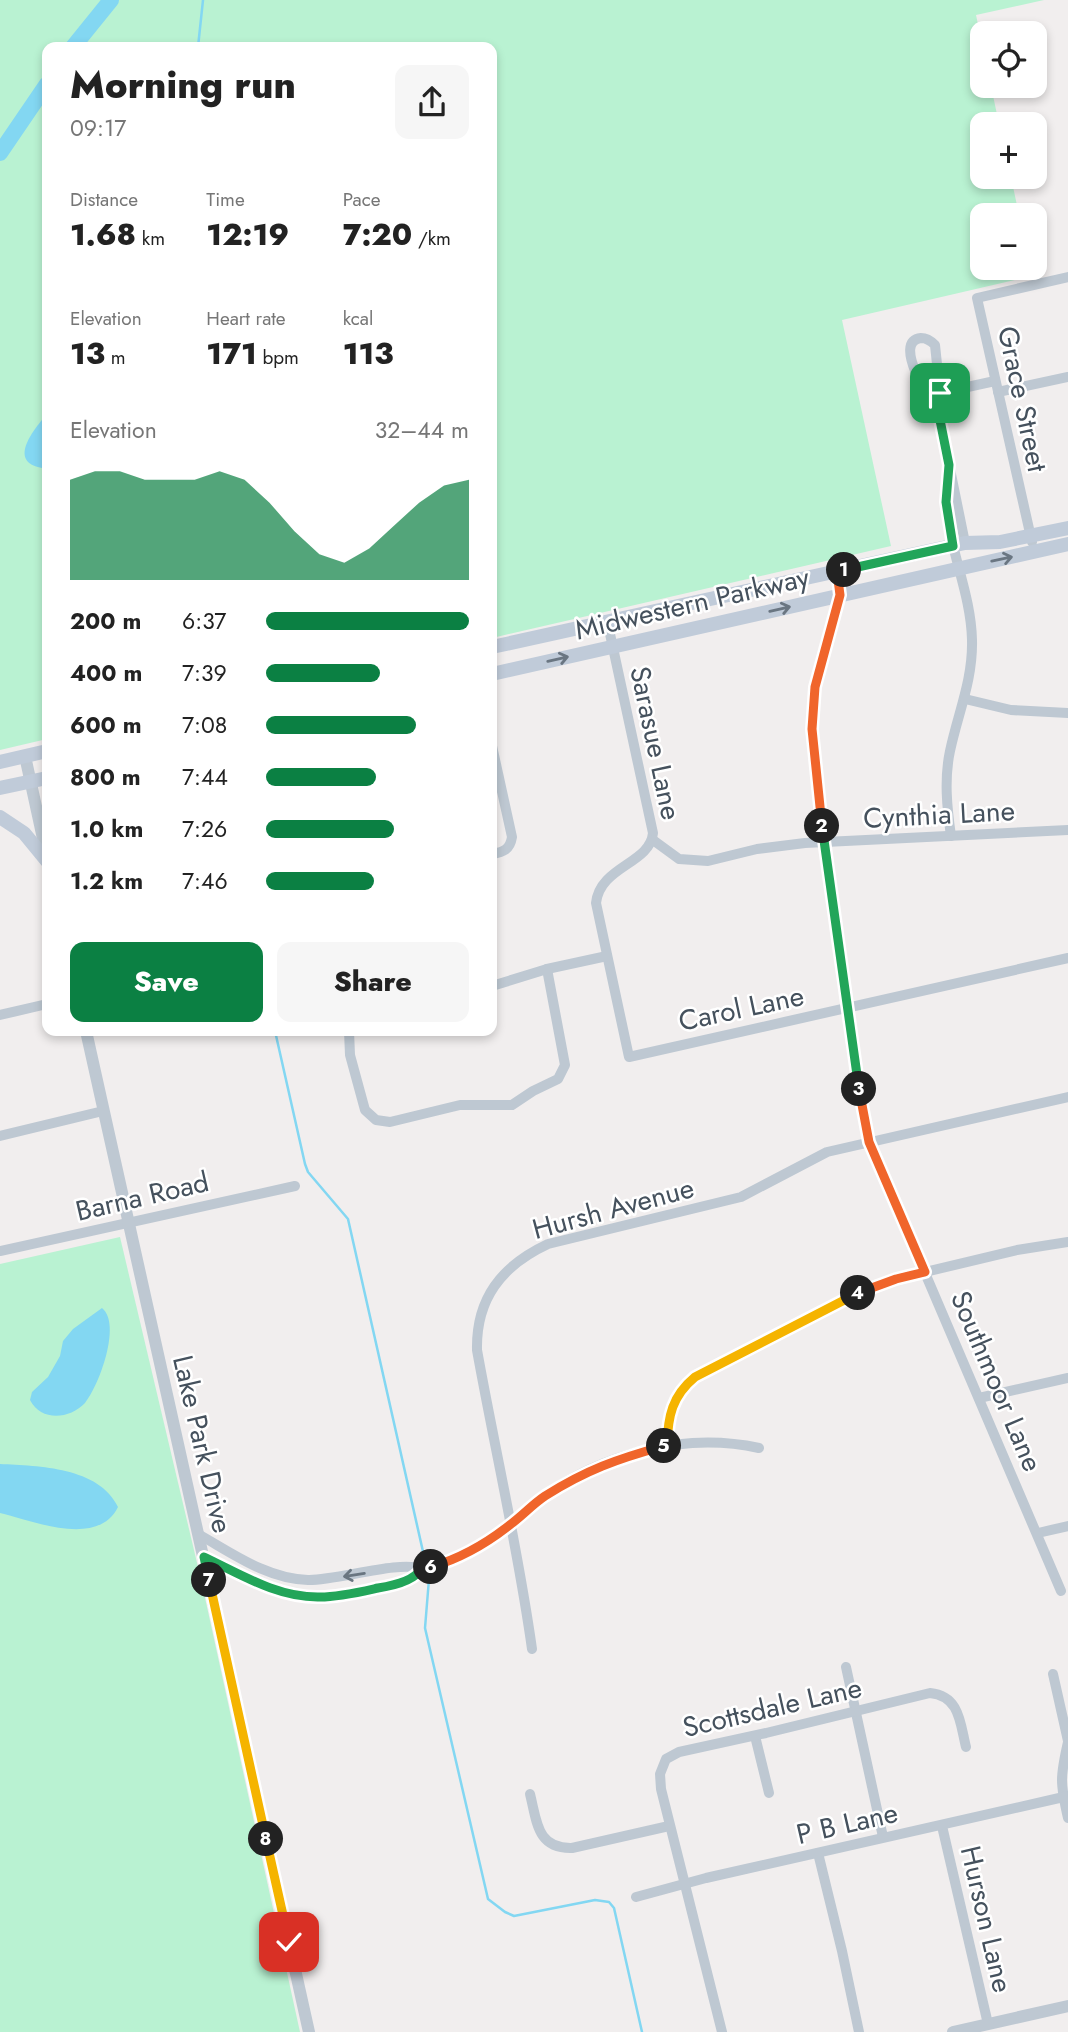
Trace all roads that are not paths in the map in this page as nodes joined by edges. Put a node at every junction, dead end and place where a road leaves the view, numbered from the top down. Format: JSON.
{"nodes":[{"id":1,"x":1068,"y":277,"type":"edge"},
{"id":2,"x":1068,"y":377,"type":"edge"},
{"id":3,"x":997,"y":387,"type":"junction"},
{"id":4,"x":940,"y":393,"type":"junction"},
{"id":5,"x":939,"y":415,"type":"junction"},
{"id":6,"x":1068,"y":528,"type":"edge"},
{"id":7,"x":959,"y":544,"type":"junction"},
{"id":8,"x":1033,"y":544,"type":"junction"},
{"id":9,"x":1068,"y":544,"type":"edge"},
{"id":10,"x":959,"y":568,"type":"junction"},
{"id":11,"x":837,"y":572,"type":"junction"},
{"id":12,"x":840,"y":595,"type":"junction"},
{"id":13,"x":607,"y":620,"type":"junction"},
{"id":14,"x":497,"y":646,"type":"edge"},
{"id":15,"x":613,"y":646,"type":"junction"},
{"id":16,"x":497,"y":673,"type":"edge"},
{"id":17,"x":965,"y":699,"type":"junction"},
{"id":18,"x":1068,"y":713,"type":"edge"},
{"id":19,"x":42,"y":752,"type":"edge"},
{"id":20,"x":25,"y":756,"type":"junction"},
{"id":21,"x":0,"y":762,"type":"edge"},
{"id":22,"x":497,"y":769,"type":"edge"},
{"id":23,"x":42,"y":779,"type":"edge"},
{"id":24,"x":31,"y":782,"type":"junction"},
{"id":25,"x":0,"y":789,"type":"edge"},
{"id":26,"x":0,"y":817,"type":"edge"},
{"id":27,"x":1068,"y":830,"type":"edge"},
{"id":28,"x":42,"y":833,"type":"edge"},
{"id":29,"x":951,"y":836,"type":"junction"},
{"id":30,"x":653,"y":840,"type":"junction"},
{"id":31,"x":824,"y":843,"type":"junction"},
{"id":32,"x":42,"y":851,"type":"edge"},
{"id":33,"x":497,"y":853,"type":"edge"},
{"id":34,"x":607,"y":956,"type":"junction"},
{"id":35,"x":1068,"y":958,"type":"edge"},
{"id":36,"x":547,"y":969,"type":"junction"},
{"id":37,"x":497,"y":984,"type":"edge"},
{"id":38,"x":42,"y":1005,"type":"edge"},
{"id":39,"x":848,"y":1009,"type":"junction"},
{"id":40,"x":0,"y":1015,"type":"edge"},
{"id":41,"x":87,"y":1036,"type":"edge"},
{"id":42,"x":349,"y":1036,"type":"edge"},
{"id":43,"x":629,"y":1057,"type":"joint"},
{"id":44,"x":1068,"y":1097,"type":"edge"},
{"id":45,"x":103,"y":1111,"type":"junction"},
{"id":46,"x":0,"y":1136,"type":"edge"},
{"id":47,"x":869,"y":1142,"type":"junction"},
{"id":48,"x":295,"y":1186,"type":"dead end"},
{"id":49,"x":129,"y":1223,"type":"junction"},
{"id":50,"x":1068,"y":1242,"type":"edge"},
{"id":51,"x":0,"y":1251,"type":"edge"},
{"id":52,"x":925,"y":1272,"type":"junction"},
{"id":53,"x":1068,"y":1378,"type":"edge"},
{"id":54,"x":979,"y":1398,"type":"junction"},
{"id":55,"x":667,"y":1445,"type":"junction"},
{"id":56,"x":759,"y":1448,"type":"dead end"},
{"id":57,"x":511,"y":1524,"type":"junction"},
{"id":58,"x":1068,"y":1526,"type":"edge"},
{"id":59,"x":1038,"y":1533,"type":"junction"},
{"id":60,"x":198,"y":1534,"type":"junction"},
{"id":61,"x":204,"y":1557,"type":"junction"},
{"id":62,"x":421,"y":1569,"type":"junction"},
{"id":63,"x":1061,"y":1591,"type":"dead end"},
{"id":64,"x":532,"y":1649,"type":"dead end"},
{"id":65,"x":846,"y":1667,"type":"dead end"},
{"id":66,"x":1053,"y":1674,"type":"dead end"},
{"id":67,"x":856,"y":1712,"type":"junction"},
{"id":68,"x":755,"y":1736,"type":"junction"},
{"id":69,"x":1068,"y":1741,"type":"edge"},
{"id":70,"x":966,"y":1748,"type":"dead end"},
{"id":71,"x":769,"y":1793,"type":"dead end"},
{"id":72,"x":530,"y":1794,"type":"dead end"},
{"id":73,"x":1065,"y":1797,"type":"edge"},
{"id":74,"x":1068,"y":1818,"type":"edge"},
{"id":75,"x":669,"y":1826,"type":"junction"},
{"id":76,"x":942,"y":1826,"type":"junction"},
{"id":77,"x":883,"y":1838,"type":"junction"},
{"id":78,"x":818,"y":1853,"type":"junction"},
{"id":79,"x":685,"y":1884,"type":"junction"},
{"id":80,"x":636,"y":1897,"type":"dead end"},
{"id":81,"x":1068,"y":2006,"type":"edge"},
{"id":82,"x":988,"y":2024,"type":"junction"},
{"id":83,"x":309,"y":2032,"type":"edge"},
{"id":84,"x":722,"y":2032,"type":"edge"},
{"id":85,"x":859,"y":2032,"type":"edge"},
{"id":86,"x":953,"y":2032,"type":"edge"}],
"edges":[{"from":1,"to":3,"type":"street","name":"Grace Street"},
{"from":2,"to":3,"type":"street"},
{"from":3,"to":4,"type":"street"},
{"from":3,"to":8,"type":"street","name":"Grace Street"},
{"from":4,"to":5,"type":"street"},
{"from":4,"to":5,"type":"street"},
{"from":5,"to":7,"type":"street"},
{"from":6,"to":8,"type":"main road","name":"Midwestern Parkway"},
{"from":7,"to":8,"type":"main road","name":"Midwestern Parkway"},
{"from":7,"to":10,"type":"street"},
{"from":7,"to":11,"type":"main road","name":"Midwestern Parkway"},
{"from":8,"to":9,"type":"main road","name":"Midwestern Parkway"},
{"from":10,"to":8,"type":"main road","name":"Midwestern Parkway","one_way":true},
{"from":10,"to":12,"type":"main road","name":"Midwestern Parkway"},
{"from":10,"to":17,"type":"street"},
{"from":11,"to":12,"type":"street","name":"Southmoor Lane"},
{"from":11,"to":13,"type":"main road","name":"Midwestern Parkway"},
{"from":15,"to":12,"type":"main road","name":"Midwestern Parkway","one_way":true},
{"from":12,"to":31,"type":"street","name":"Southmoor Lane"},
{"from":13,"to":14,"type":"main road","name":"Midwestern Parkway"},
{"from":13,"to":15,"type":"street","name":"Sarasue Lane"},
{"from":16,"to":15,"type":"main road","name":"Midwestern Parkway","one_way":true},
{"from":15,"to":30,"type":"street","name":"Sarasue Lane"},
{"from":17,"to":18,"type":"street"},
{"from":17,"to":29,"type":"street"},
{"from":19,"to":20,"type":"main road"},
{"from":20,"to":21,"type":"main road"},
{"from":20,"to":24,"type":"street"},
{"from":22,"to":33,"type":"street"},
{"from":23,"to":24,"type":"main road"},
{"from":24,"to":25,"type":"main road"},
{"from":24,"to":28,"type":"street"},
{"from":26,"to":32,"type":"main road"},
{"from":27,"to":29,"type":"street","name":"Cynthia Lane"},
{"from":29,"to":31,"type":"street","name":"Cynthia Lane"},
{"from":30,"to":31,"type":"street","name":"Cynthia Lane"},
{"from":30,"to":34,"type":"street","name":"Sarasue Lane"},
{"from":31,"to":39,"type":"street","name":"Southmoor Lane"},
{"from":34,"to":36,"type":"street"},
{"from":34,"to":43,"type":"street","name":"Sarasue Lane"},
{"from":35,"to":39,"type":"street","name":"Carol Lane"},
{"from":36,"to":37,"type":"street"},
{"from":36,"to":42,"type":"street"},
{"from":38,"to":40,"type":"street"},
{"from":39,"to":43,"type":"street","name":"Carol Lane"},
{"from":39,"to":47,"type":"street","name":"Southmoor Lane"},
{"from":41,"to":45,"type":"street","name":"Lake Park Drive"},
{"from":44,"to":47,"type":"street","name":"Hursh Avenue"},
{"from":45,"to":46,"type":"street"},
{"from":45,"to":49,"type":"street","name":"Lake Park Drive"},
{"from":47,"to":52,"type":"street","name":"Southmoor Lane"},
{"from":47,"to":57,"type":"street","name":"Hursh Avenue"},
{"from":48,"to":49,"type":"street","name":"Barna Road"},
{"from":49,"to":51,"type":"street","name":"Barna Road"},
{"from":49,"to":60,"type":"street","name":"Lake Park Drive"},
{"from":50,"to":52,"type":"street"},
{"from":52,"to":54,"type":"street","name":"Southmoor Lane"},
{"from":52,"to":55,"type":"street"},
{"from":53,"to":54,"type":"street"},
{"from":54,"to":59,"type":"street","name":"Southmoor Lane"},
{"from":55,"to":56,"type":"street"},
{"from":55,"to":57,"type":"street"},
{"from":57,"to":62,"type":"street"},
{"from":57,"to":64,"type":"street","name":"Hursh Avenue"},
{"from":58,"to":59,"type":"street"},
{"from":59,"to":63,"type":"street","name":"Southmoor Lane"},
{"from":60,"to":61,"type":"street","name":"Lake Park Drive"},
{"from":62,"to":60,"type":"street","one_way":true},
{"from":61,"to":62,"type":"street"},
{"from":61,"to":83,"type":"street","name":"Lake Park Drive"},
{"from":65,"to":67,"type":"street"},
{"from":66,"to":69,"type":"street"},
{"from":67,"to":68,"type":"street","name":"Scottsdale Lane"},
{"from":67,"to":70,"type":"street","name":"Scottsdale Lane"},
{"from":67,"to":77,"type":"street"},
{"from":68,"to":71,"type":"street"},
{"from":68,"to":75,"type":"street","name":"Scottsdale Lane"},
{"from":69,"to":73,"type":"street"},
{"from":72,"to":75,"type":"street"},
{"from":73,"to":74,"type":"street"},
{"from":73,"to":76,"type":"street","name":"P B Lane"},
{"from":75,"to":79,"type":"street","name":"Scottsdale Lane"},
{"from":76,"to":77,"type":"street","name":"P B Lane"},
{"from":76,"to":82,"type":"street","name":"Hurson Lane"},
{"from":77,"to":78,"type":"street","name":"P B Lane"},
{"from":78,"to":79,"type":"street","name":"P B Lane"},
{"from":78,"to":85,"type":"street"},
{"from":79,"to":80,"type":"street","name":"P B Lane"},
{"from":79,"to":84,"type":"street","name":"Scottsdale Lane"},
{"from":81,"to":82,"type":"street"},
{"from":82,"to":86,"type":"street"}]}
